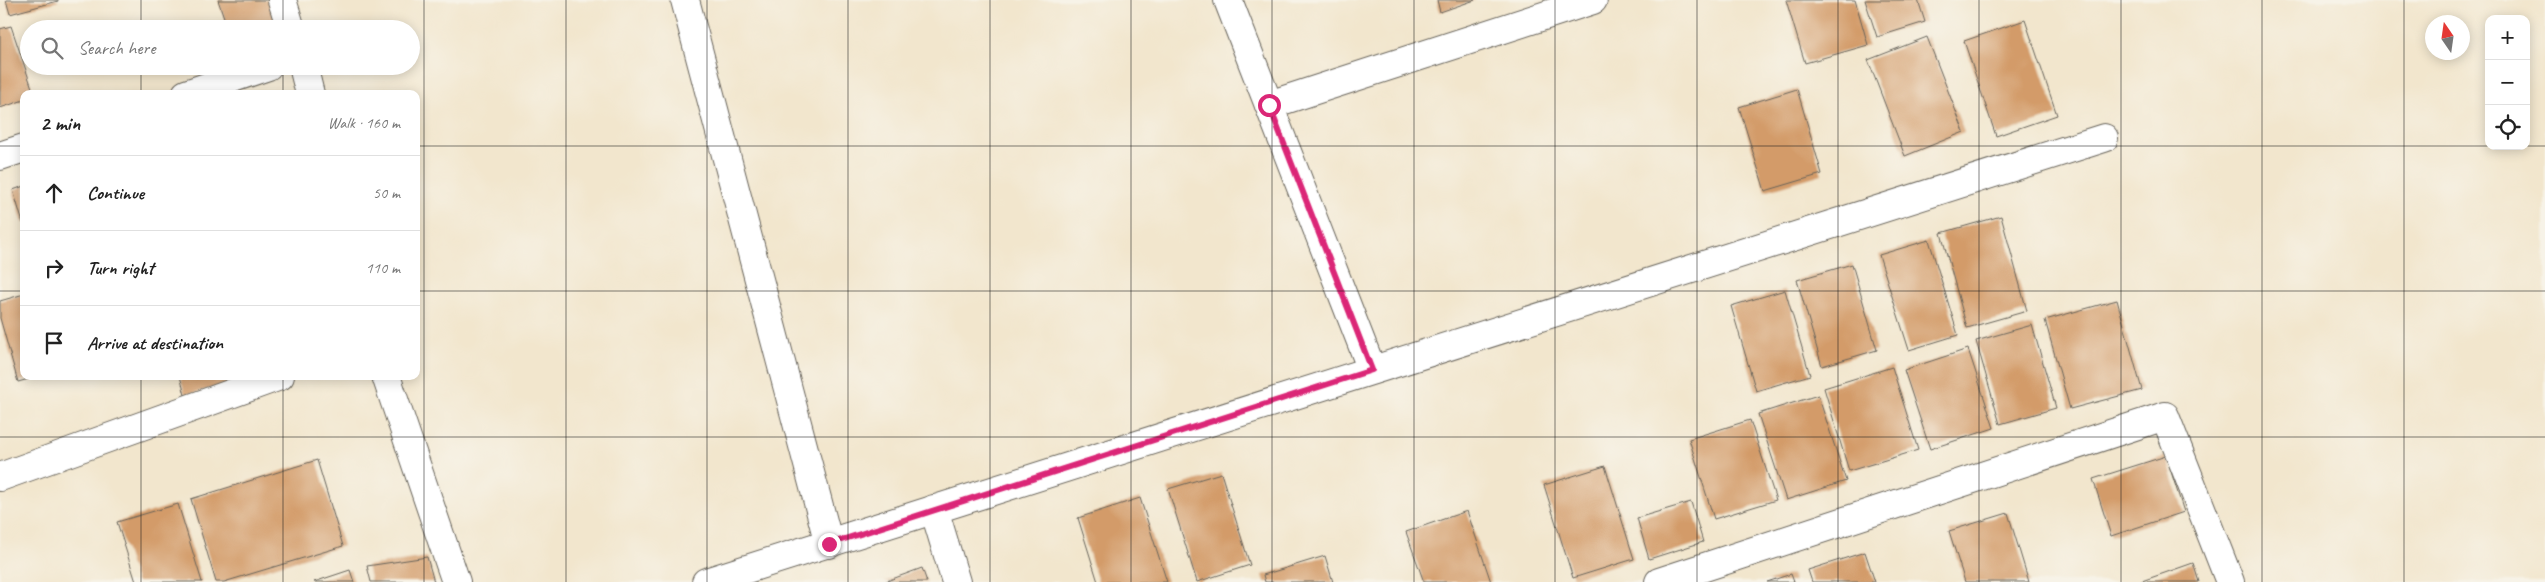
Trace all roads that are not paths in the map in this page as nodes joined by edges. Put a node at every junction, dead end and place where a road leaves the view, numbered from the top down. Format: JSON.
{"nodes":[{"id":1,"x":282,"y":0,"type":"edge"},
{"id":2,"x":685,"y":0,"type":"edge"},
{"id":3,"x":1228,"y":0,"type":"edge"},
{"id":4,"x":1593,"y":0,"type":"edge"},
{"id":5,"x":288,"y":20,"type":"edge"},
{"id":6,"x":242,"y":75,"type":"edge"},
{"id":7,"x":305,"y":75,"type":"edge"},
{"id":8,"x":198,"y":90,"type":"edge"},
{"id":9,"x":309,"y":90,"type":"edge"},
{"id":10,"x":1269,"y":105,"type":"junction"},
{"id":11,"x":2104,"y":138,"type":"dead end"},
{"id":12,"x":20,"y":149,"type":"edge"},
{"id":13,"x":0,"y":156,"type":"edge"},
{"id":14,"x":1372,"y":370,"type":"junction"},
{"id":15,"x":269,"y":380,"type":"edge"},
{"id":16,"x":387,"y":380,"type":"edge"},
{"id":17,"x":0,"y":478,"type":"edge"},
{"id":18,"x":934,"y":508,"type":"junction"},
{"id":19,"x":829,"y":544,"type":"junction"},
{"id":20,"x":456,"y":582,"type":"edge"},
{"id":21,"x":706,"y":582,"type":"edge"},
{"id":22,"x":956,"y":582,"type":"edge"},
{"id":23,"x":1659,"y":582,"type":"edge"},
{"id":24,"x":2230,"y":582,"type":"edge"}],
"edges":[{"from":1,"to":5,"type":"street"},
{"from":2,"to":19,"type":"street"},
{"from":3,"to":10,"type":"street"},
{"from":4,"to":10,"type":"street"},
{"from":6,"to":8,"type":"street"},
{"from":7,"to":9,"type":"street"},
{"from":10,"to":14,"type":"street"},
{"from":11,"to":14,"type":"street"},
{"from":12,"to":13,"type":"street"},
{"from":14,"to":18,"type":"street"},
{"from":15,"to":17,"type":"street"},
{"from":16,"to":20,"type":"street"},
{"from":18,"to":19,"type":"street"},
{"from":18,"to":22,"type":"street"},
{"from":19,"to":21,"type":"street"},
{"from":23,"to":24,"type":"street"}]}
